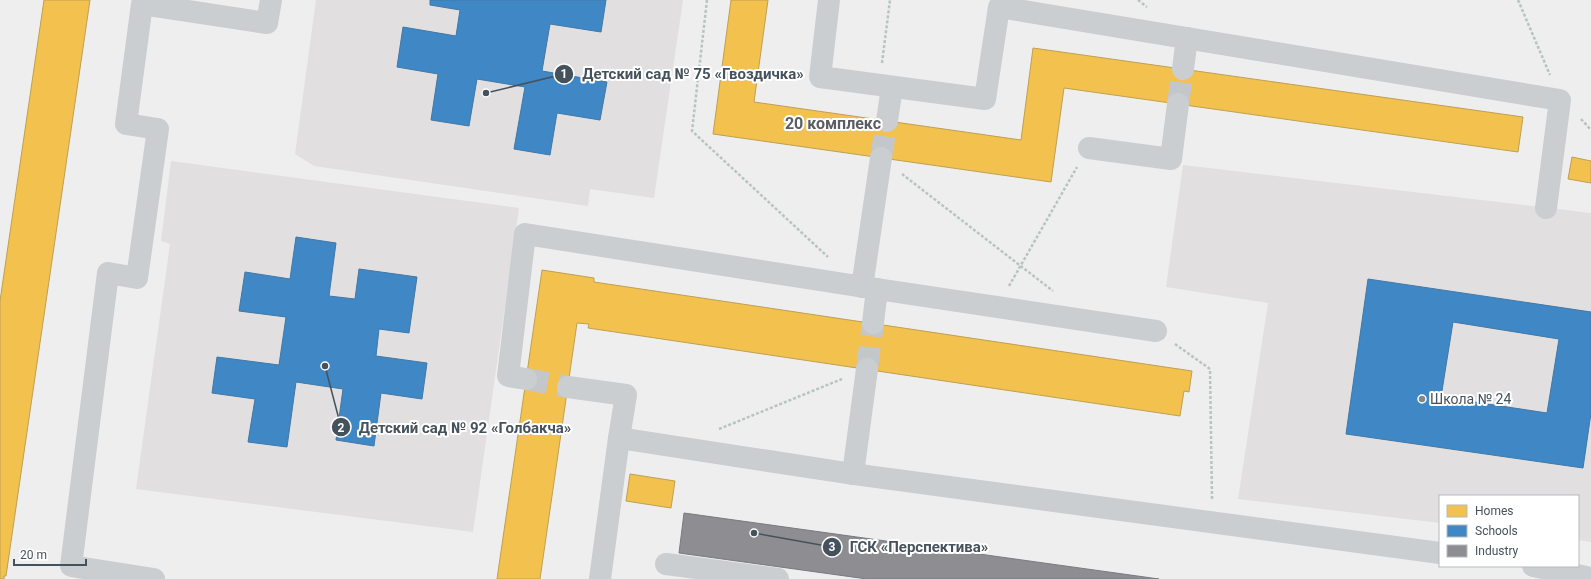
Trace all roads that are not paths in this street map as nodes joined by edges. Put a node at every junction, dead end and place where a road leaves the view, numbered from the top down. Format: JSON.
{"nodes":[{"id":1,"x":271,"y":0,"type":"edge"},
{"id":2,"x":829,"y":0,"type":"edge"},
{"id":3,"x":1187,"y":38,"type":"junction"},
{"id":4,"x":1183,"y":69,"type":"tunnel mouth"},
{"id":5,"x":885,"y":86,"type":"junction"},
{"id":6,"x":1178,"y":104,"type":"tunnel mouth"},
{"id":7,"x":887,"y":120,"type":"tunnel mouth"},
{"id":8,"x":1089,"y":148,"type":"road end"},
{"id":9,"x":881,"y":158,"type":"tunnel mouth"},
{"id":10,"x":1546,"y":208,"type":"dead end"},
{"id":11,"x":869,"y":288,"type":"junction"},
{"id":12,"x":873,"y":323,"type":"tunnel mouth"},
{"id":13,"x":1156,"y":331,"type":"road end"},
{"id":14,"x":867,"y":369,"type":"tunnel mouth"},
{"id":15,"x":526,"y":380,"type":"tunnel mouth"},
{"id":16,"x":568,"y":386,"type":"tunnel mouth"},
{"id":17,"x":619,"y":438,"type":"junction"},
{"id":18,"x":853,"y":474,"type":"junction"},
{"id":19,"x":1439,"y":554,"type":"edge"},
{"id":20,"x":666,"y":564,"type":"dead end"},
{"id":21,"x":1539,"y":567,"type":"edge"},
{"id":22,"x":1591,"y":578,"type":"edge"},
{"id":23,"x":154,"y":579,"type":"edge"},
{"id":24,"x":600,"y":579,"type":"edge"},
{"id":25,"x":778,"y":579,"type":"edge"}],
"edges":[{"from":1,"to":23,"type":"lane"},
{"from":2,"to":5,"type":"lane"},
{"from":3,"to":4,"type":"lane"},
{"from":3,"to":5,"type":"lane"},
{"from":3,"to":10,"type":"lane"},
{"from":5,"to":7,"type":"lane"},
{"from":6,"to":8,"type":"lane"},
{"from":9,"to":11,"type":"lane"},
{"from":11,"to":12,"type":"lane"},
{"from":11,"to":13,"type":"lane"},
{"from":11,"to":15,"type":"lane"},
{"from":14,"to":18,"type":"lane"},
{"from":16,"to":17,"type":"lane"},
{"from":17,"to":18,"type":"lane"},
{"from":17,"to":24,"type":"lane"},
{"from":18,"to":19,"type":"lane"},
{"from":20,"to":25,"type":"lane"},
{"from":21,"to":22,"type":"lane"}]}
